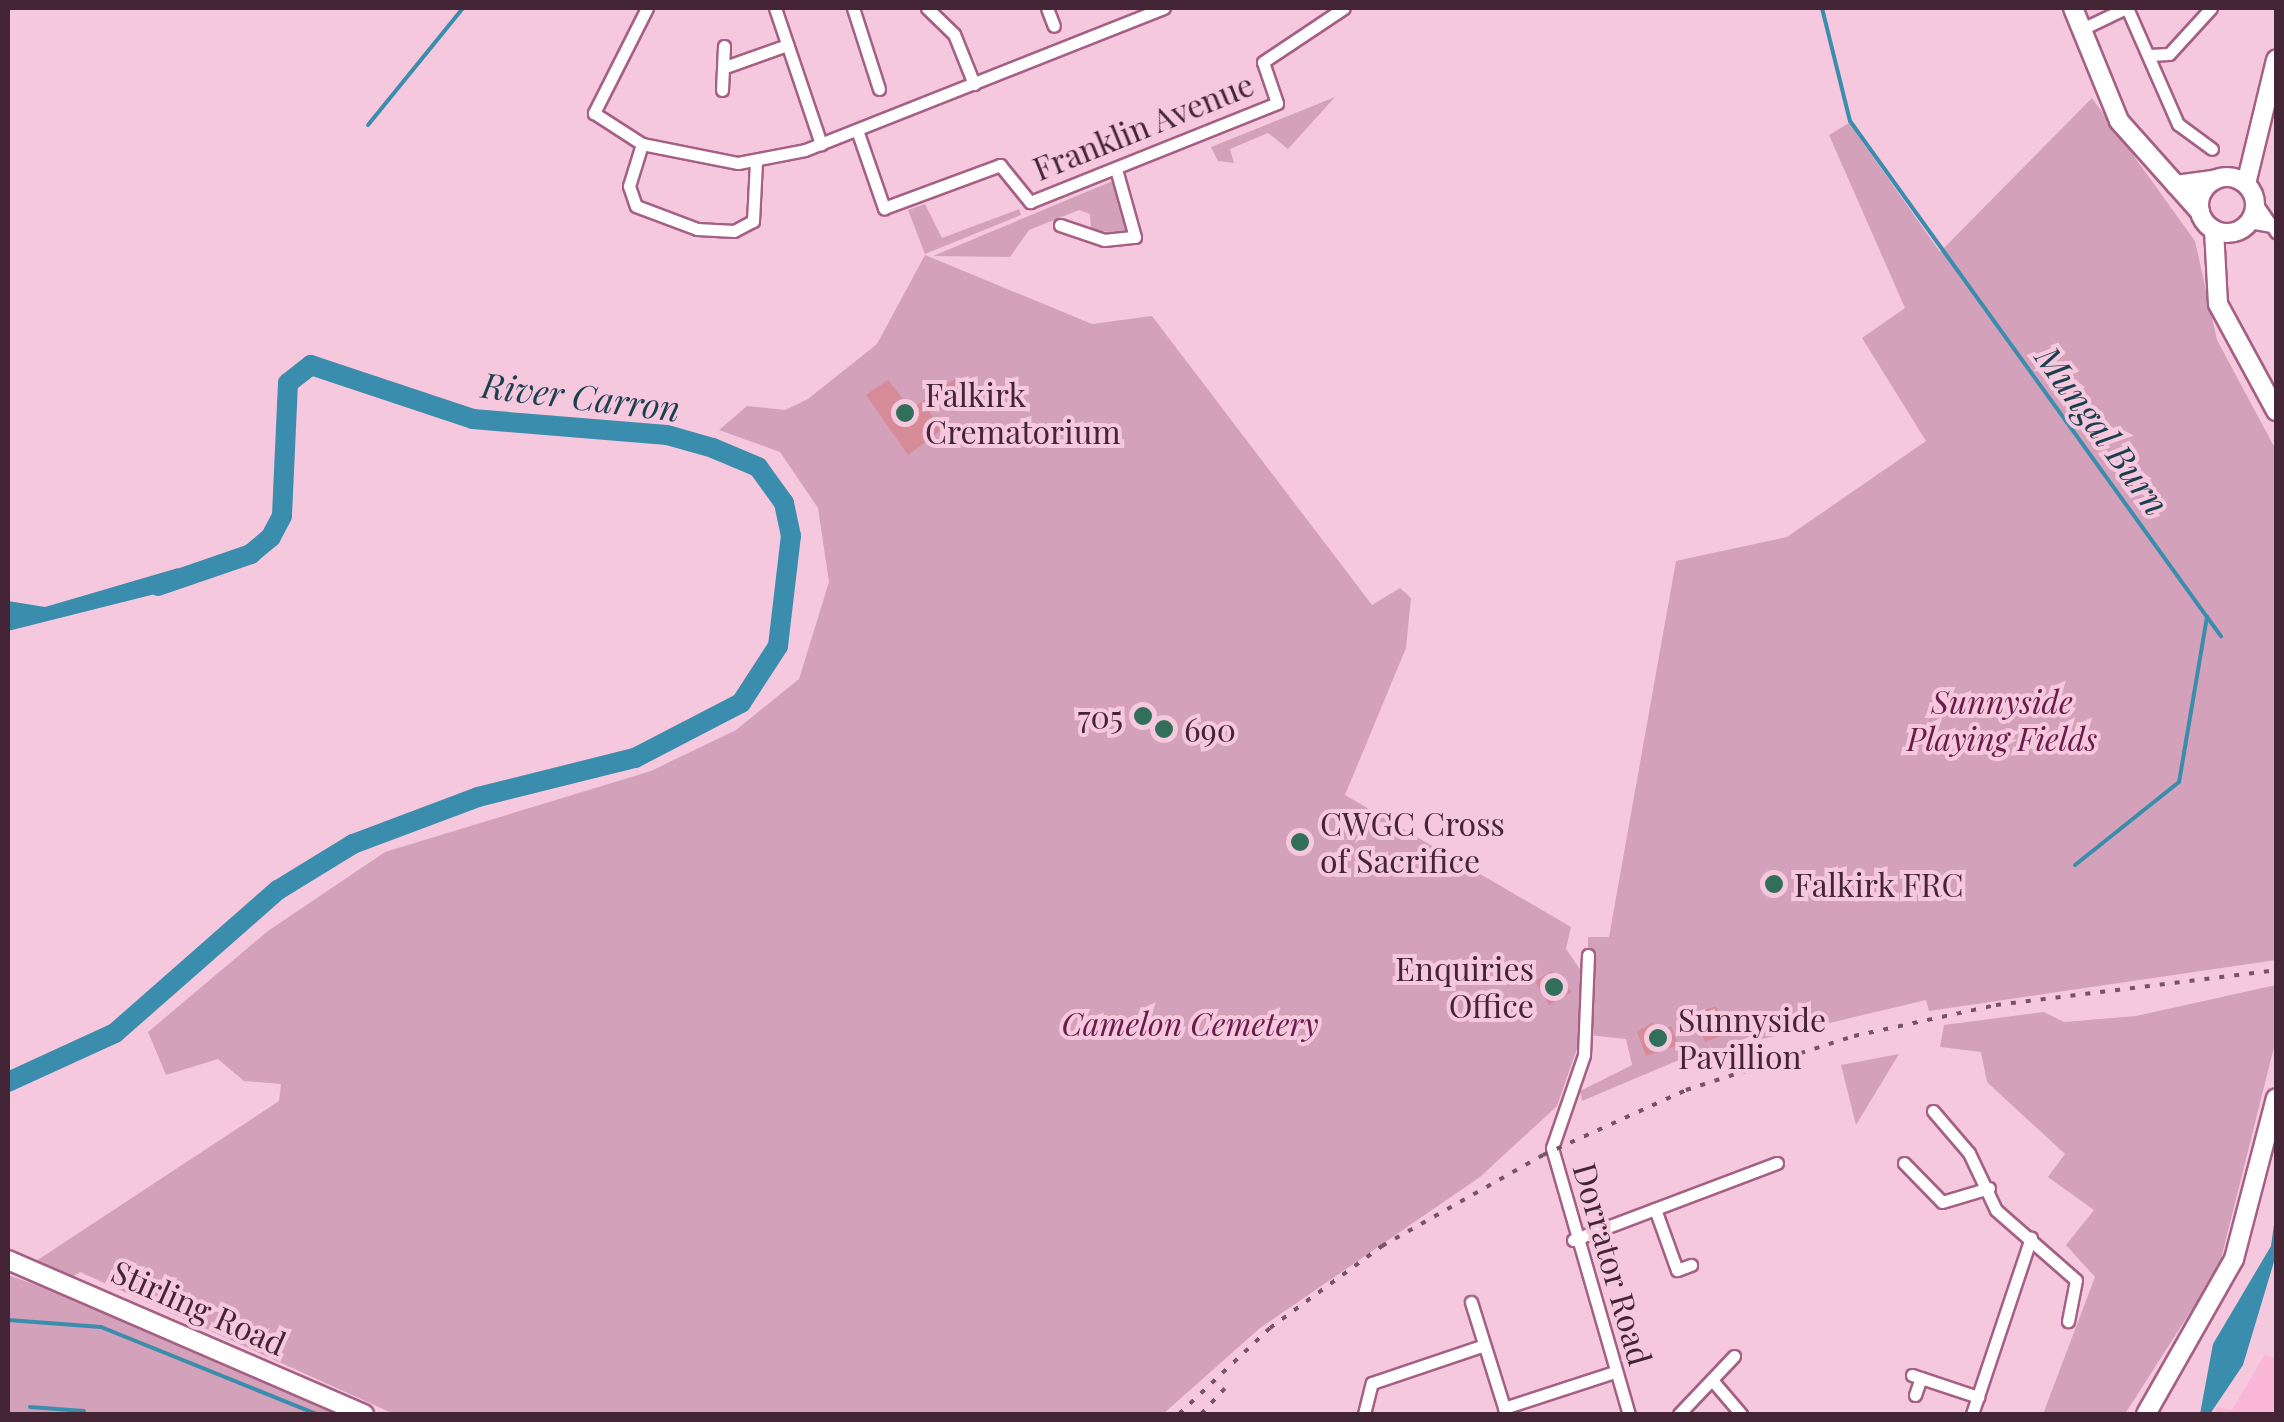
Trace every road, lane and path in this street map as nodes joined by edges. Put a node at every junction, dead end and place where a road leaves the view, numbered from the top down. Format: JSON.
{"nodes":[{"id":1,"x":647,"y":8,"type":"edge"},
{"id":2,"x":775,"y":8,"type":"edge"},
{"id":3,"x":853,"y":8,"type":"edge"},
{"id":4,"x":927,"y":8,"type":"edge"},
{"id":5,"x":1048,"y":8,"type":"edge"},
{"id":6,"x":2073,"y":8,"type":"edge"},
{"id":7,"x":2126,"y":8,"type":"edge"},
{"id":8,"x":2211,"y":8,"type":"edge"},
{"id":9,"x":1155,"y":9,"type":"edge"},
{"id":10,"x":1340,"y":9,"type":"edge"},
{"id":11,"x":1054,"y":26,"type":"dead end"},
{"id":12,"x":2082,"y":30,"type":"junction"},
{"id":13,"x":787,"y":44,"type":"junction"},
{"id":14,"x":724,"y":46,"type":"dead end"},
{"id":15,"x":2149,"y":54,"type":"junction"},
{"id":16,"x":2276,"y":60,"type":"edge"},
{"id":17,"x":728,"y":66,"type":"junction"},
{"id":18,"x":974,"y":84,"type":"junction"},
{"id":19,"x":722,"y":90,"type":"dead end"},
{"id":20,"x":879,"y":90,"type":"dead end"},
{"id":21,"x":857,"y":130,"type":"junction"},
{"id":22,"x":642,"y":144,"type":"junction"},
{"id":23,"x":821,"y":144,"type":"junction"},
{"id":24,"x":2254,"y":147,"type":"junction"},
{"id":25,"x":2212,"y":150,"type":"dead end"},
{"id":26,"x":756,"y":162,"type":"junction"},
{"id":27,"x":1116,"y":169,"type":"junction"},
{"id":28,"x":2220,"y":178,"type":"junction"},
{"id":29,"x":2246,"y":184,"type":"junction"},
{"id":30,"x":2176,"y":185,"type":"junction"},
{"id":31,"x":2255,"y":202,"type":"junction"},
{"id":32,"x":2200,"y":212,"type":"junction"},
{"id":33,"x":1060,"y":225,"type":"dead end"},
{"id":34,"x":2242,"y":227,"type":"junction"},
{"id":35,"x":2274,"y":229,"type":"edge"},
{"id":36,"x":2214,"y":230,"type":"junction"},
{"id":37,"x":2214,"y":264,"type":"junction"},
{"id":38,"x":2276,"y":411,"type":"edge"},
{"id":39,"x":1588,"y":955,"type":"dead end"},
{"id":40,"x":2276,"y":1098,"type":"edge"},
{"id":41,"x":1933,"y":1111,"type":"dead end"},
{"id":42,"x":1777,"y":1163,"type":"dead end"},
{"id":43,"x":1904,"y":1163,"type":"dead end"},
{"id":44,"x":1989,"y":1188,"type":"junction"},
{"id":45,"x":1655,"y":1209,"type":"junction"},
{"id":46,"x":2031,"y":1238,"type":"junction"},
{"id":47,"x":1573,"y":1240,"type":"junction"},
{"id":48,"x":8,"y":1260,"type":"edge"},
{"id":49,"x":1691,"y":1265,"type":"dead end"},
{"id":50,"x":1471,"y":1302,"type":"dead end"},
{"id":51,"x":2068,"y":1322,"type":"dead end"},
{"id":52,"x":1484,"y":1345,"type":"junction"},
{"id":53,"x":1734,"y":1356,"type":"dead end"},
{"id":54,"x":1616,"y":1372,"type":"junction"},
{"id":55,"x":1712,"y":1380,"type":"junction"},
{"id":56,"x":1915,"y":1395,"type":"dead end"},
{"id":57,"x":1978,"y":1398,"type":"junction"},
{"id":58,"x":1505,"y":1411,"type":"edge"},
{"id":59,"x":364,"y":1414,"type":"edge"},
{"id":60,"x":1364,"y":1414,"type":"edge"},
{"id":61,"x":1628,"y":1414,"type":"edge"},
{"id":62,"x":1680,"y":1414,"type":"edge"},
{"id":63,"x":1741,"y":1414,"type":"edge"},
{"id":64,"x":1972,"y":1414,"type":"edge"},
{"id":65,"x":2146,"y":1414,"type":"edge"}],
"edges":[{"from":1,"to":22,"type":"street"},
{"from":2,"to":13,"type":"street"},
{"from":3,"to":20,"type":"street"},
{"from":4,"to":18,"type":"street"},
{"from":5,"to":11,"type":"street"},
{"from":6,"to":12,"type":"main road"},
{"from":7,"to":12,"type":"street"},
{"from":7,"to":15,"type":"street"},
{"from":8,"to":15,"type":"street"},
{"from":9,"to":18,"type":"street"},
{"from":10,"to":27,"type":"street","name":"Franklin Avenue"},
{"from":12,"to":30,"type":"main road"},
{"from":13,"to":17,"type":"street"},
{"from":13,"to":23,"type":"street"},
{"from":14,"to":17,"type":"street"},
{"from":15,"to":25,"type":"street"},
{"from":16,"to":24,"type":"main road"},
{"from":17,"to":19,"type":"street"},
{"from":18,"to":21,"type":"street"},
{"from":21,"to":23,"type":"street"},
{"from":21,"to":27,"type":"street","name":"Franklin Avenue"},
{"from":22,"to":26,"type":"street"},
{"from":22,"to":26,"type":"street"},
{"from":23,"to":26,"type":"street"},
{"from":24,"to":28,"type":"main road"},
{"from":24,"to":29,"type":"main road"},
{"from":27,"to":33,"type":"street"},
{"from":28,"to":29,"type":"main road"},
{"from":28,"to":30,"type":"main road"},
{"from":28,"to":32,"type":"main road"},
{"from":29,"to":31,"type":"main road"},
{"from":30,"to":32,"type":"main road"},
{"from":31,"to":34,"type":"main road"},
{"from":31,"to":35,"type":"street"},
{"from":32,"to":36,"type":"main road"},
{"from":34,"to":35,"type":"street"},
{"from":34,"to":36,"type":"main road"},
{"from":34,"to":37,"type":"main road"},
{"from":36,"to":37,"type":"main road"},
{"from":37,"to":38,"type":"main road"},
{"from":39,"to":47,"type":"street","name":"Dorrator Road"},
{"from":40,"to":65,"type":"main road"},
{"from":41,"to":44,"type":"street"},
{"from":42,"to":45,"type":"street"},
{"from":43,"to":44,"type":"street"},
{"from":44,"to":46,"type":"street"},
{"from":45,"to":47,"type":"street"},
{"from":45,"to":49,"type":"street"},
{"from":46,"to":51,"type":"street"},
{"from":46,"to":57,"type":"street"},
{"from":47,"to":54,"type":"street","name":"Dorrator Road"},
{"from":48,"to":59,"type":"main road","name":"Stirling Road"},
{"from":50,"to":52,"type":"street"},
{"from":52,"to":58,"type":"street"},
{"from":52,"to":60,"type":"street"},
{"from":53,"to":55,"type":"street"},
{"from":54,"to":58,"type":"street"},
{"from":54,"to":61,"type":"street","name":"Dorrator Road"},
{"from":55,"to":62,"type":"street"},
{"from":55,"to":63,"type":"street"},
{"from":56,"to":57,"type":"street"},
{"from":57,"to":64,"type":"street"}]}
